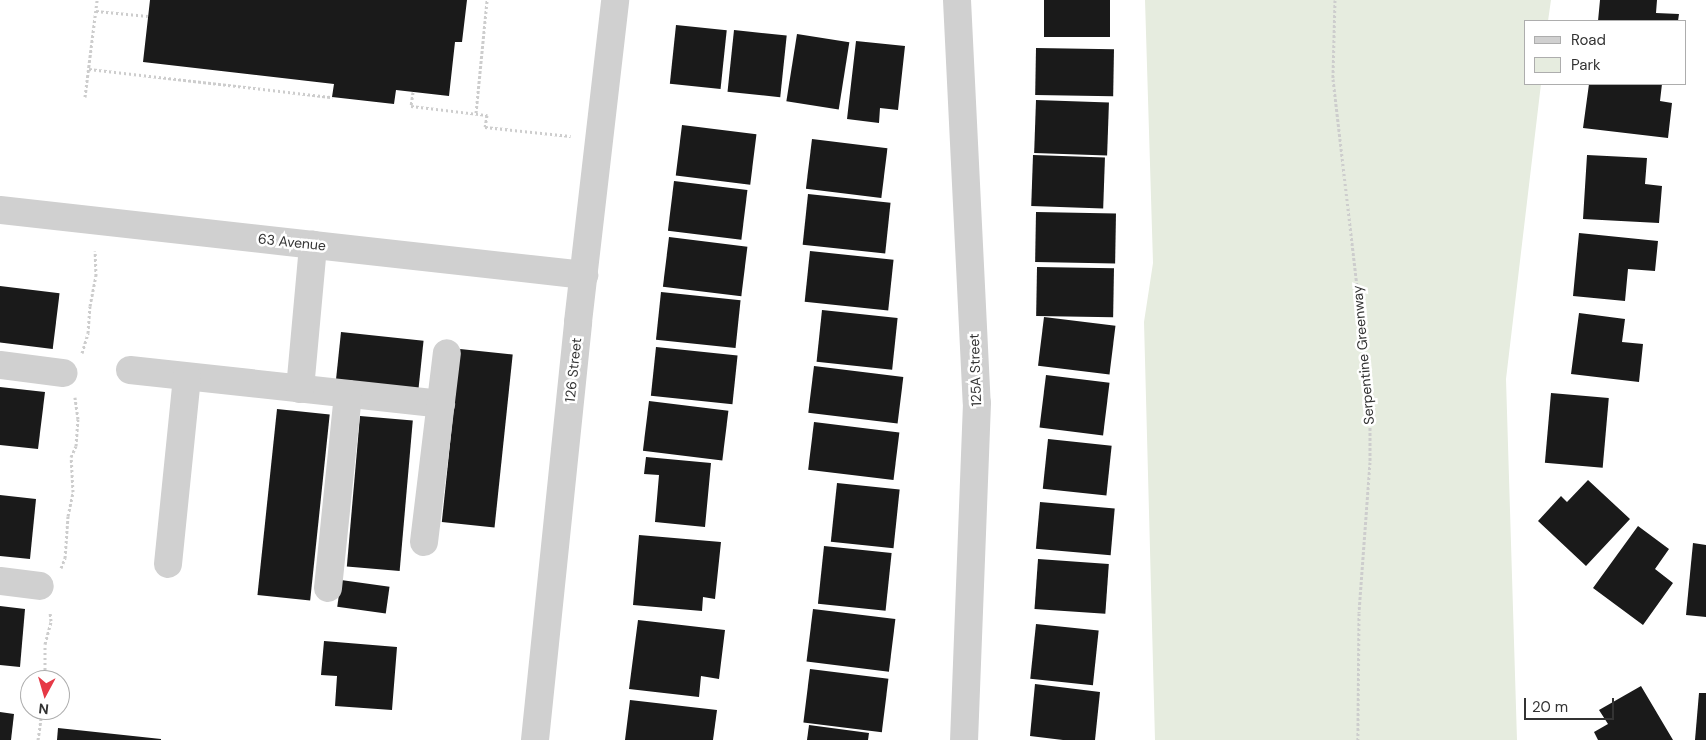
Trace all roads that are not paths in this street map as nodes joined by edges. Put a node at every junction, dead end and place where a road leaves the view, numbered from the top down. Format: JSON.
{"nodes":[{"id":1,"x":615,"y":0,"type":"edge"},
{"id":2,"x":957,"y":0,"type":"edge"},
{"id":3,"x":0,"y":210,"type":"edge"},
{"id":4,"x":313,"y":245,"type":"junction"},
{"id":5,"x":584,"y":275,"type":"junction"},
{"id":6,"x":447,"y":353,"type":"dead end"},
{"id":7,"x":0,"y":365,"type":"edge"},
{"id":8,"x":130,"y":370,"type":"dead end"},
{"id":9,"x":71,"y":374,"type":"road end"},
{"id":10,"x":188,"y":377,"type":"junction"},
{"id":11,"x":300,"y":389,"type":"junction"},
{"id":12,"x":348,"y":394,"type":"junction"},
{"id":13,"x":441,"y":404,"type":"junction"},
{"id":14,"x":424,"y":542,"type":"dead end"},
{"id":15,"x":168,"y":564,"type":"dead end"},
{"id":16,"x":0,"y":580,"type":"edge"},
{"id":17,"x":49,"y":587,"type":"road end"},
{"id":18,"x":328,"y":588,"type":"dead end"},
{"id":19,"x":535,"y":740,"type":"edge"},
{"id":20,"x":964,"y":740,"type":"edge"}],
"edges":[{"from":1,"to":5,"type":"street","name":"126 Street"},
{"from":2,"to":20,"type":"street","name":"125A Street"},
{"from":3,"to":4,"type":"street","name":"63 Avenue"},
{"from":4,"to":5,"type":"street","name":"63 Avenue"},
{"from":4,"to":11,"type":"street"},
{"from":5,"to":19,"type":"street","name":"126 Street"},
{"from":6,"to":13,"type":"street"},
{"from":7,"to":9,"type":"street"},
{"from":8,"to":10,"type":"street"},
{"from":10,"to":11,"type":"street"},
{"from":10,"to":15,"type":"street"},
{"from":11,"to":12,"type":"street"},
{"from":12,"to":13,"type":"street"},
{"from":12,"to":18,"type":"street"},
{"from":13,"to":14,"type":"street"},
{"from":16,"to":17,"type":"street"}]}
